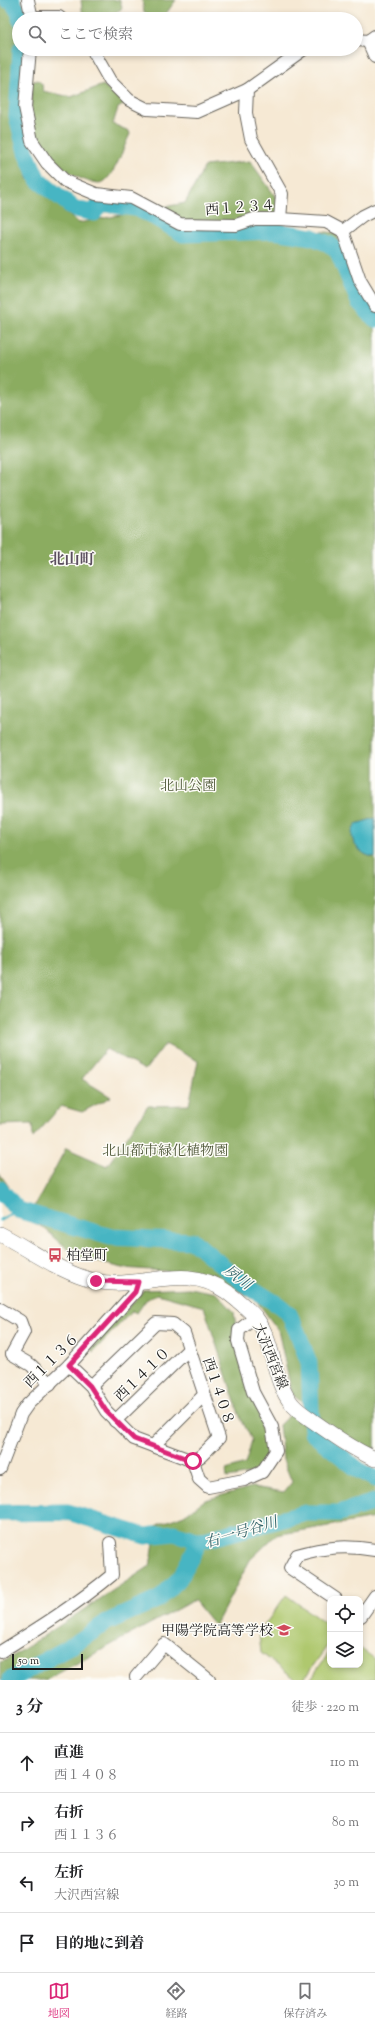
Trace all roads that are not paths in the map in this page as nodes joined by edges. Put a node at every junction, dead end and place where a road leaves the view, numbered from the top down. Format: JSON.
{"nodes":[{"id":1,"x":28,"y":0,"type":"edge"},
{"id":2,"x":31,"y":12,"type":"edge"},
{"id":3,"x":372,"y":38,"type":"edge"},
{"id":4,"x":29,"y":56,"type":"edge"},
{"id":5,"x":96,"y":56,"type":"edge"},
{"id":6,"x":294,"y":56,"type":"edge"},
{"id":7,"x":375,"y":57,"type":"edge"},
{"id":8,"x":247,"y":90,"type":"junction"},
{"id":9,"x":375,"y":210,"type":"edge"},
{"id":10,"x":280,"y":219,"type":"junction"},
{"id":11,"x":343,"y":231,"type":"junction"},
{"id":12,"x":375,"y":306,"type":"edge"},
{"id":13,"x":0,"y":1234,"type":"edge"},
{"id":14,"x":138,"y":1282,"type":"junction"},
{"id":15,"x":0,"y":1309,"type":"edge"},
{"id":16,"x":256,"y":1317,"type":"junction"},
{"id":17,"x":189,"y":1349,"type":"junction"},
{"id":18,"x":69,"y":1365,"type":"junction"},
{"id":19,"x":50,"y":1384,"type":"junction"},
{"id":20,"x":90,"y":1386,"type":"junction"},
{"id":21,"x":204,"y":1395,"type":"junction"},
{"id":22,"x":115,"y":1421,"type":"junction"},
{"id":23,"x":153,"y":1446,"type":"junction"},
{"id":24,"x":375,"y":1459,"type":"edge"},
{"id":25,"x":193,"y":1461,"type":"junction"},
{"id":26,"x":0,"y":1469,"type":"edge"},
{"id":27,"x":110,"y":1543,"type":"dead end"},
{"id":28,"x":375,"y":1550,"type":"edge"},
{"id":29,"x":332,"y":1596,"type":"edge"},
{"id":30,"x":375,"y":1596,"type":"edge"},
{"id":31,"x":363,"y":1613,"type":"edge"},
{"id":32,"x":0,"y":1652,"type":"edge"},
{"id":33,"x":136,"y":1677,"type":"dead end"},
{"id":34,"x":209,"y":1680,"type":"edge"}],
"edges":[{"from":1,"to":2,"type":"street"},
{"from":3,"to":7,"type":"street"},
{"from":4,"to":10,"type":"street","name":"西１２３４"},
{"from":5,"to":8,"type":"street"},
{"from":6,"to":8,"type":"street"},
{"from":8,"to":10,"type":"street"},
{"from":9,"to":11,"type":"street"},
{"from":10,"to":11,"type":"street","name":"西１２３４"},
{"from":11,"to":12,"type":"street"},
{"from":13,"to":14,"type":"main road","name":"大沢西宮線"},
{"from":14,"to":16,"type":"main road","name":"大沢西宮線"},
{"from":14,"to":18,"type":"street","name":"西１１３６"},
{"from":15,"to":19,"type":"street"},
{"from":16,"to":24,"type":"main road","name":"大沢西宮線"},
{"from":16,"to":25,"type":"street"},
{"from":17,"to":20,"type":"street","name":"西１４０８"},
{"from":17,"to":21,"type":"street","name":"西１４０８"},
{"from":17,"to":22,"type":"street","name":"西１４１０"},
{"from":18,"to":19,"type":"street","name":"西１１３６"},
{"from":18,"to":20,"type":"street"},
{"from":19,"to":26,"type":"street","name":"西１１３６"},
{"from":20,"to":22,"type":"street"},
{"from":21,"to":23,"type":"street"},
{"from":21,"to":25,"type":"street","name":"西１４０８"},
{"from":22,"to":23,"type":"street"},
{"from":23,"to":25,"type":"street"},
{"from":27,"to":32,"type":"street"},
{"from":28,"to":29,"type":"street"},
{"from":30,"to":31,"type":"street"},
{"from":33,"to":34,"type":"street"}]}
